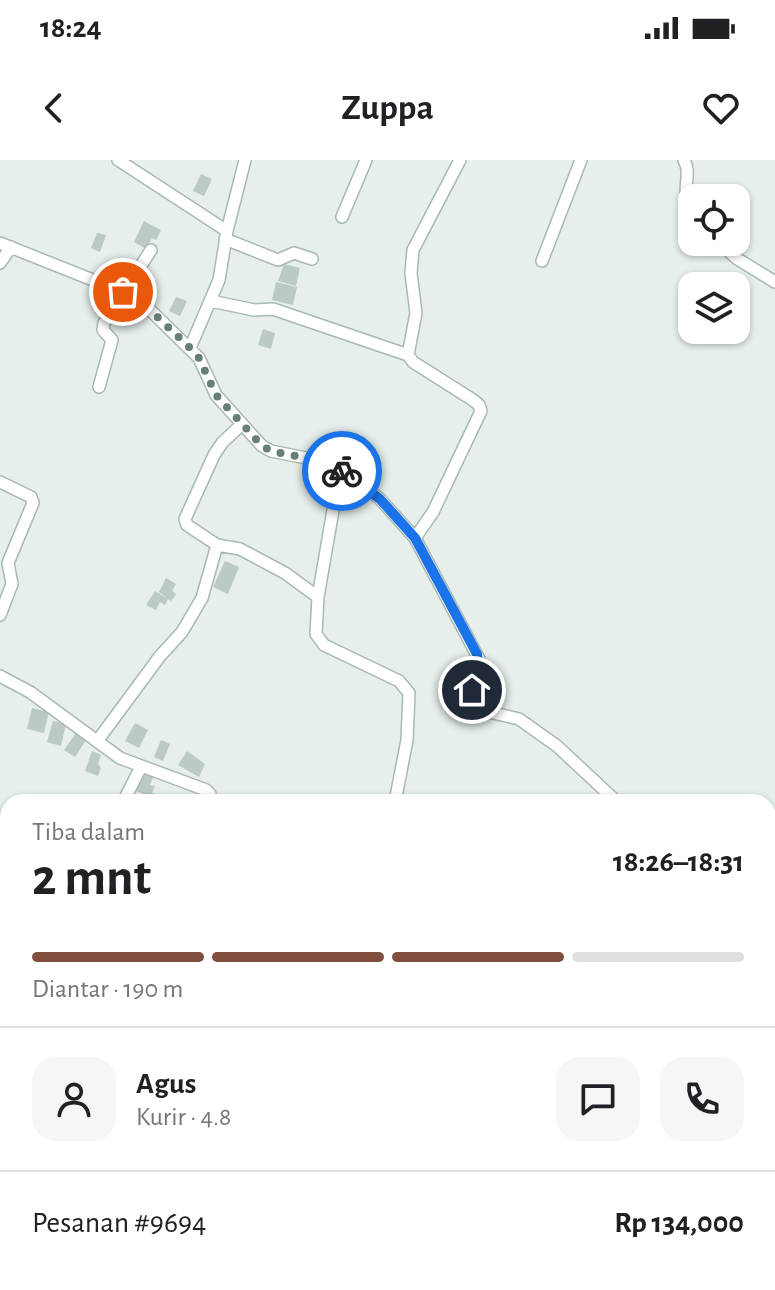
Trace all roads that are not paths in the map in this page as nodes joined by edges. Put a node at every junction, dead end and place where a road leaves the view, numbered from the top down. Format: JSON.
{"nodes":[{"id":1,"x":118,"y":160,"type":"edge"},
{"id":2,"x":245,"y":160,"type":"edge"},
{"id":3,"x":366,"y":160,"type":"edge"},
{"id":4,"x":460,"y":160,"type":"edge"},
{"id":5,"x":581,"y":160,"type":"edge"},
{"id":6,"x":687,"y":162,"type":"edge"},
{"id":7,"x":686,"y":184,"type":"edge"},
{"id":8,"x":342,"y":217,"type":"dead end"},
{"id":9,"x":226,"y":235,"type":"junction"},
{"id":10,"x":5,"y":245,"type":"edge"},
{"id":11,"x":151,"y":250,"type":"dead end"},
{"id":12,"x":734,"y":256,"type":"edge"},
{"id":13,"x":312,"y":259,"type":"dead end"},
{"id":14,"x":542,"y":261,"type":"dead end"},
{"id":15,"x":0,"y":263,"type":"edge"},
{"id":16,"x":775,"y":282,"type":"edge"},
{"id":17,"x":123,"y":292,"type":"junction"},
{"id":18,"x":211,"y":301,"type":"junction"},
{"id":19,"x":190,"y":348,"type":"junction"},
{"id":20,"x":408,"y":355,"type":"junction"},
{"id":21,"x":99,"y":387,"type":"dead end"},
{"id":22,"x":241,"y":425,"type":"junction"},
{"id":23,"x":338,"y":467,"type":"junction"},
{"id":24,"x":0,"y":482,"type":"edge"},
{"id":25,"x":415,"y":538,"type":"junction"},
{"id":26,"x":217,"y":545,"type":"junction"},
{"id":27,"x":318,"y":597,"type":"junction"},
{"id":28,"x":0,"y":615,"type":"edge"},
{"id":29,"x":0,"y":676,"type":"edge"},
{"id":30,"x":98,"y":740,"type":"junction"},
{"id":31,"x":141,"y":767,"type":"junction"},
{"id":32,"x":127,"y":794,"type":"edge"},
{"id":33,"x":210,"y":794,"type":"edge"},
{"id":34,"x":397,"y":794,"type":"edge"},
{"id":35,"x":608,"y":794,"type":"edge"}],
"edges":[{"from":1,"to":9,"type":"street"},
{"from":2,"to":9,"type":"street"},
{"from":3,"to":8,"type":"street"},
{"from":4,"to":20,"type":"street"},
{"from":5,"to":14,"type":"street"},
{"from":6,"to":7,"type":"street"},
{"from":9,"to":13,"type":"street"},
{"from":9,"to":18,"type":"street"},
{"from":10,"to":15,"type":"street"},
{"from":10,"to":17,"type":"street"},
{"from":11,"to":17,"type":"street"},
{"from":12,"to":16,"type":"street"},
{"from":17,"to":19,"type":"street"},
{"from":17,"to":21,"type":"street"},
{"from":18,"to":19,"type":"street"},
{"from":18,"to":20,"type":"street"},
{"from":19,"to":22,"type":"street"},
{"from":20,"to":25,"type":"street"},
{"from":22,"to":23,"type":"street"},
{"from":22,"to":26,"type":"street"},
{"from":23,"to":25,"type":"street"},
{"from":23,"to":27,"type":"street"},
{"from":24,"to":28,"type":"street"},
{"from":25,"to":35,"type":"street"},
{"from":26,"to":27,"type":"street"},
{"from":26,"to":30,"type":"street"},
{"from":27,"to":34,"type":"street"},
{"from":29,"to":30,"type":"street"},
{"from":30,"to":31,"type":"street"},
{"from":31,"to":32,"type":"street"},
{"from":31,"to":33,"type":"street"}]}
